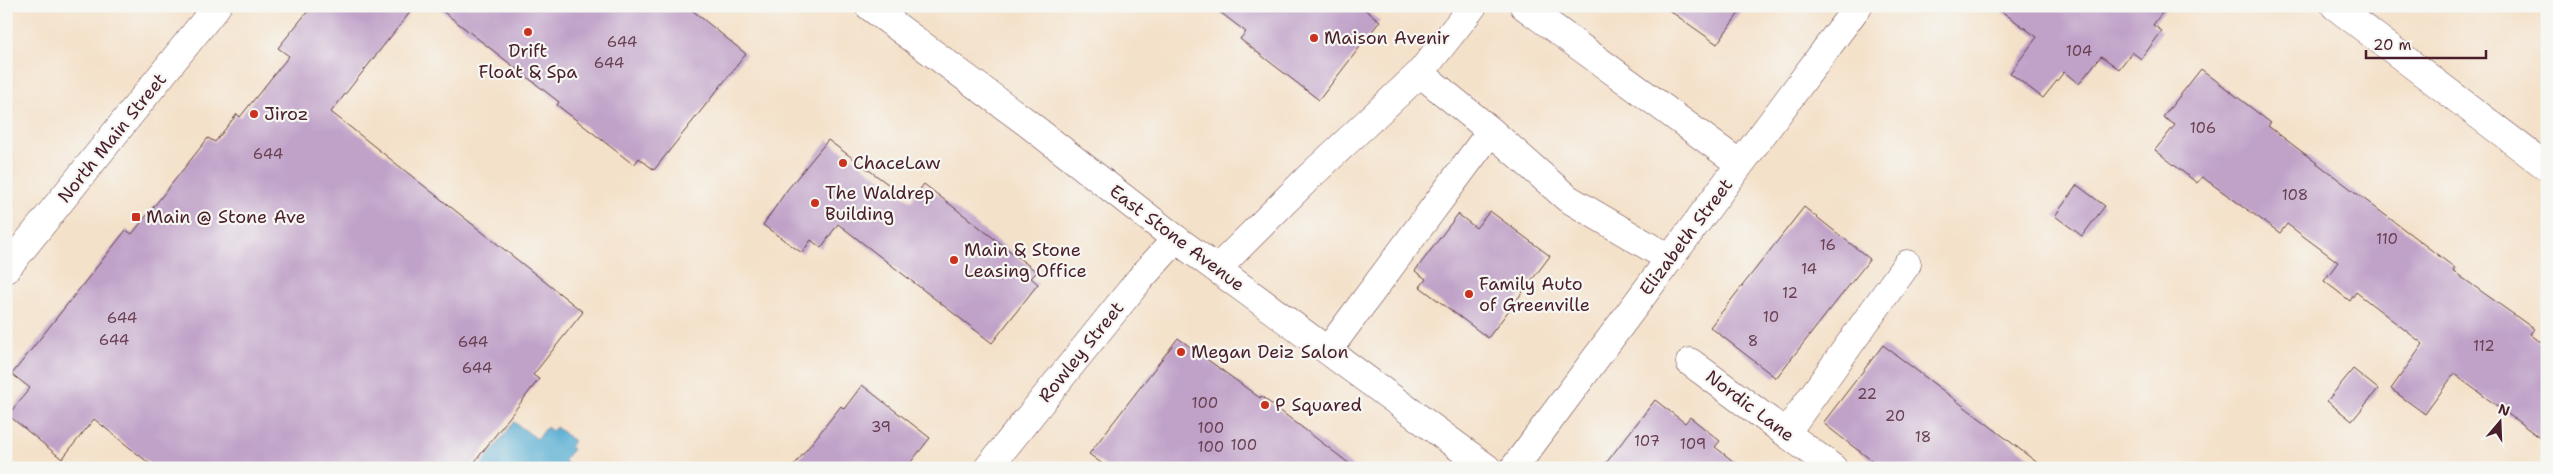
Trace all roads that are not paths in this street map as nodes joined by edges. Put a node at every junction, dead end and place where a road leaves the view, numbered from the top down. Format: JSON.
{"nodes":[{"id":1,"x":869,"y":6,"type":"edge"},
{"id":2,"x":1473,"y":6,"type":"edge"},
{"id":3,"x":1524,"y":6,"type":"edge"},
{"id":4,"x":1858,"y":6,"type":"edge"},
{"id":5,"x":2336,"y":6,"type":"edge"},
{"id":6,"x":210,"y":9,"type":"edge"},
{"id":7,"x":1420,"y":73,"type":"junction"},
{"id":8,"x":1491,"y":131,"type":"junction"},
{"id":9,"x":1740,"y":164,"type":"junction"},
{"id":10,"x":2547,"y":167,"type":"edge"},
{"id":11,"x":1176,"y":239,"type":"junction"},
{"id":12,"x":1670,"y":259,"type":"junction"},
{"id":13,"x":1907,"y":264,"type":"dead end"},
{"id":14,"x":6,"y":269,"type":"edge"},
{"id":15,"x":1217,"y":269,"type":"junction"},
{"id":16,"x":1328,"y":350,"type":"junction"},
{"id":17,"x":1690,"y":362,"type":"dead end"},
{"id":18,"x":1786,"y":433,"type":"junction"},
{"id":19,"x":988,"y":468,"type":"edge"},
{"id":20,"x":1487,"y":468,"type":"edge"},
{"id":21,"x":1514,"y":468,"type":"edge"},
{"id":22,"x":1833,"y":468,"type":"edge"}],
"edges":[{"from":1,"to":11,"type":"main road","name":"East Stone Avenue"},
{"from":2,"to":7,"type":"main road"},
{"from":3,"to":9,"type":"main road"},
{"from":4,"to":9,"type":"main road","name":"Elizabeth Street"},
{"from":5,"to":10,"type":"main road"},
{"from":6,"to":14,"type":"main road","name":"North Main Street"},
{"from":7,"to":8,"type":"main road"},
{"from":7,"to":15,"type":"main road"},
{"from":8,"to":12,"type":"main road"},
{"from":8,"to":16,"type":"main road"},
{"from":9,"to":12,"type":"main road","name":"Elizabeth Street"},
{"from":11,"to":15,"type":"main road","name":"East Stone Avenue"},
{"from":11,"to":19,"type":"main road","name":"Rowley Street"},
{"from":12,"to":21,"type":"main road","name":"Elizabeth Street"},
{"from":13,"to":18,"type":"main road"},
{"from":15,"to":16,"type":"main road","name":"East Stone Avenue"},
{"from":16,"to":20,"type":"main road","name":"East Stone Avenue"},
{"from":17,"to":18,"type":"main road","name":"Nordic Lane"},
{"from":18,"to":22,"type":"main road","name":"Nordic Lane"}]}
